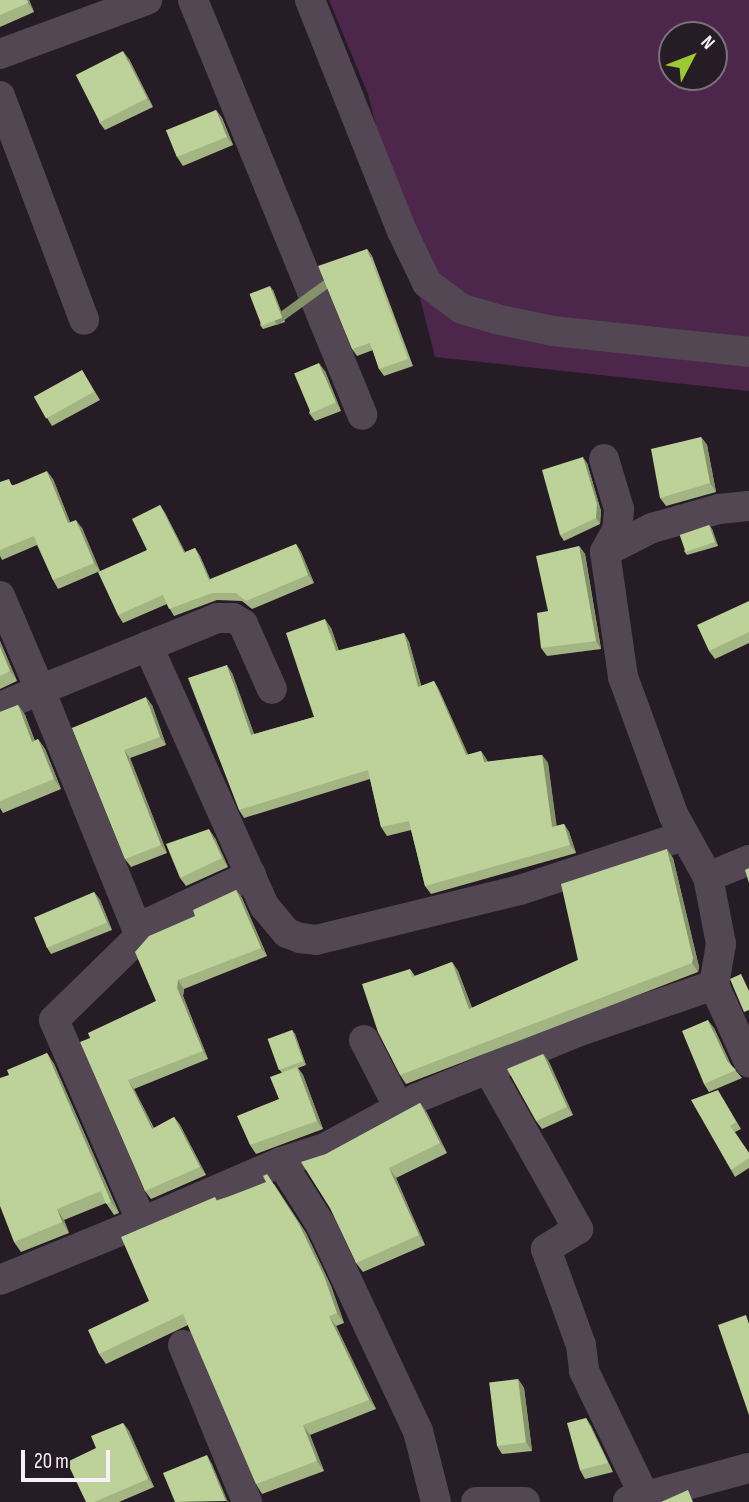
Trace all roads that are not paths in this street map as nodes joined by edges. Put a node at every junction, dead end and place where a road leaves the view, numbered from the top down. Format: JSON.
{"nodes":[{"id":1,"x":147,"y":0,"type":"edge"},
{"id":2,"x":193,"y":0,"type":"edge"},
{"id":3,"x":310,"y":0,"type":"edge"},
{"id":4,"x":0,"y":54,"type":"edge"},
{"id":5,"x":0,"y":96,"type":"edge"},
{"id":6,"x":84,"y":320,"type":"dead end"},
{"id":7,"x":749,"y":352,"type":"edge"},
{"id":8,"x":362,"y":415,"type":"dead end"},
{"id":9,"x":604,"y":459,"type":"dead end"},
{"id":10,"x":749,"y":506,"type":"edge"},
{"id":11,"x":605,"y":552,"type":"junction"},
{"id":12,"x":0,"y":596,"type":"edge"},
{"id":13,"x":148,"y":646,"type":"junction"},
{"id":14,"x":40,"y":690,"type":"junction"},
{"id":15,"x":272,"y":690,"type":"dead end"},
{"id":16,"x":0,"y":707,"type":"edge"},
{"id":17,"x":683,"y":836,"type":"junction"},
{"id":18,"x":749,"y":860,"type":"edge"},
{"id":19,"x":251,"y":875,"type":"junction"},
{"id":20,"x":708,"y":877,"type":"junction"},
{"id":21,"x":137,"y":928,"type":"junction"},
{"id":22,"x":714,"y":985,"type":"junction"},
{"id":23,"x":364,"y":1040,"type":"dead end"},
{"id":24,"x":749,"y":1062,"type":"edge"},
{"id":25,"x":488,"y":1069,"type":"junction"},
{"id":26,"x":399,"y":1108,"type":"junction"},
{"id":27,"x":281,"y":1162,"type":"junction"},
{"id":28,"x":142,"y":1222,"type":"junction"},
{"id":29,"x":0,"y":1280,"type":"edge"},
{"id":30,"x":183,"y":1345,"type":"dead end"},
{"id":31,"x":749,"y":1468,"type":"edge"},
{"id":32,"x":635,"y":1499,"type":"edge"},
{"id":33,"x":247,"y":1502,"type":"edge"},
{"id":34,"x":436,"y":1502,"type":"edge"},
{"id":35,"x":476,"y":1502,"type":"edge"},
{"id":36,"x":525,"y":1502,"type":"edge"}],
"edges":[{"from":1,"to":4,"type":"street"},
{"from":2,"to":8,"type":"street"},
{"from":3,"to":7,"type":"street"},
{"from":5,"to":6,"type":"street"},
{"from":9,"to":11,"type":"street"},
{"from":10,"to":11,"type":"street"},
{"from":11,"to":17,"type":"street"},
{"from":12,"to":14,"type":"street"},
{"from":13,"to":14,"type":"street"},
{"from":13,"to":15,"type":"street"},
{"from":13,"to":19,"type":"street"},
{"from":14,"to":16,"type":"street"},
{"from":14,"to":21,"type":"street"},
{"from":17,"to":19,"type":"street"},
{"from":17,"to":20,"type":"street"},
{"from":18,"to":20,"type":"street"},
{"from":19,"to":21,"type":"street"},
{"from":20,"to":22,"type":"street"},
{"from":21,"to":28,"type":"street"},
{"from":22,"to":24,"type":"street"},
{"from":22,"to":25,"type":"street"},
{"from":23,"to":26,"type":"street"},
{"from":25,"to":26,"type":"street"},
{"from":25,"to":32,"type":"street"},
{"from":26,"to":27,"type":"street"},
{"from":27,"to":28,"type":"street"},
{"from":27,"to":34,"type":"street"},
{"from":28,"to":29,"type":"street"},
{"from":30,"to":33,"type":"street"},
{"from":31,"to":32,"type":"street"},
{"from":35,"to":36,"type":"street"}]}
